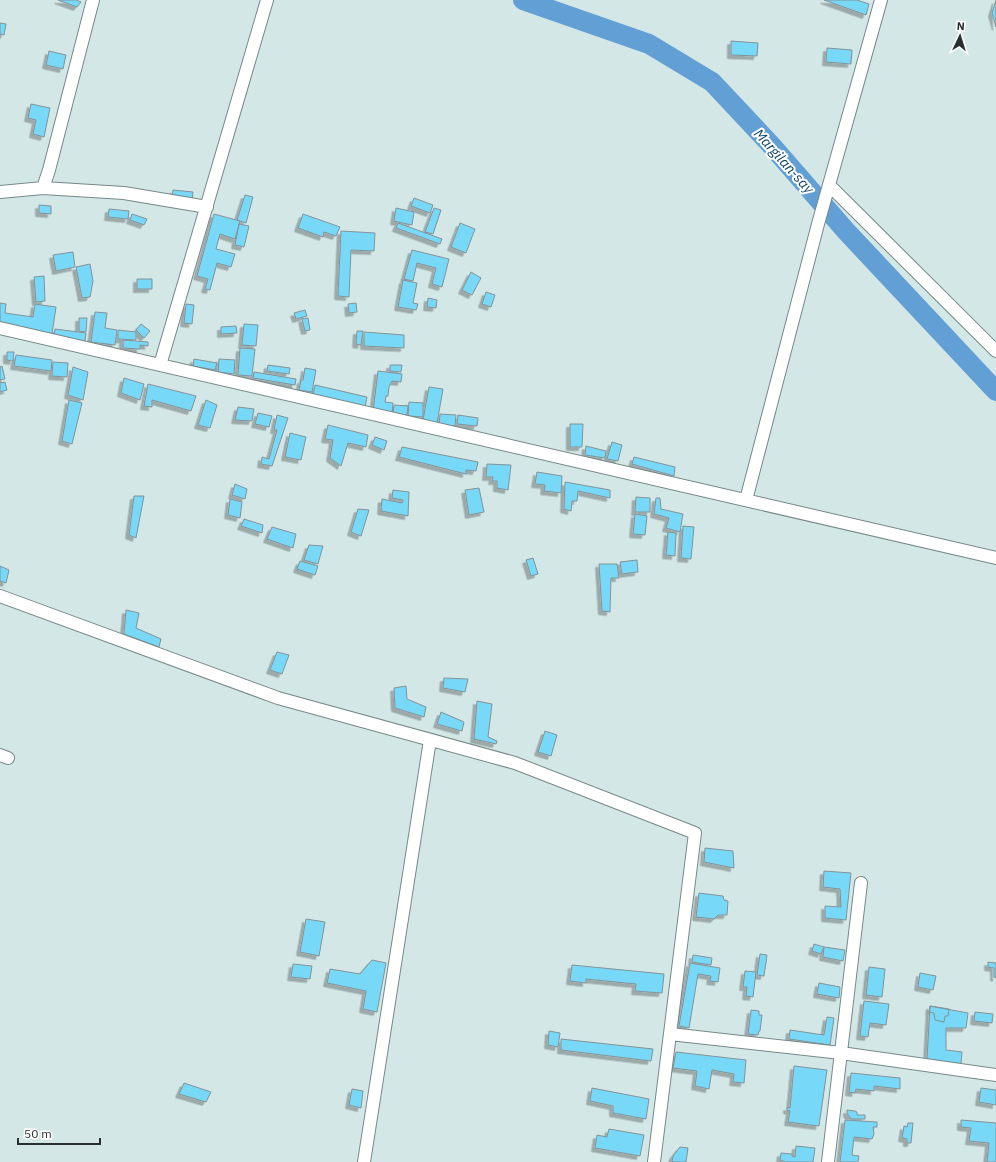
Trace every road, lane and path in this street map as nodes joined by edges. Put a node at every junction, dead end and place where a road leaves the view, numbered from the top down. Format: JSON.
{"nodes":[{"id":1,"x":92,"y":0,"type":"edge"},
{"id":2,"x":267,"y":0,"type":"edge"},
{"id":3,"x":880,"y":0,"type":"edge"},
{"id":4,"x":829,"y":185,"type":"junction"},
{"id":5,"x":43,"y":188,"type":"junction"},
{"id":6,"x":0,"y":192,"type":"edge"},
{"id":7,"x":207,"y":208,"type":"junction"},
{"id":8,"x":0,"y":328,"type":"edge"},
{"id":9,"x":996,"y":351,"type":"edge"},
{"id":10,"x":160,"y":365,"type":"junction"},
{"id":11,"x":746,"y":500,"type":"junction"},
{"id":12,"x":996,"y":558,"type":"edge"},
{"id":13,"x":0,"y":596,"type":"edge"},
{"id":14,"x":430,"y":740,"type":"junction"},
{"id":15,"x":861,"y":883,"type":"dead end"},
{"id":16,"x":670,"y":1034,"type":"junction"},
{"id":17,"x":841,"y":1053,"type":"junction"},
{"id":18,"x":996,"y":1075,"type":"edge"},
{"id":19,"x":364,"y":1162,"type":"edge"},
{"id":20,"x":654,"y":1162,"type":"edge"},
{"id":21,"x":828,"y":1162,"type":"edge"}],
"edges":[{"from":1,"to":5,"type":"street"},
{"from":2,"to":7,"type":"street"},
{"from":3,"to":4,"type":"street"},
{"from":4,"to":9,"type":"street"},
{"from":4,"to":11,"type":"street"},
{"from":5,"to":6,"type":"street"},
{"from":5,"to":7,"type":"street"},
{"from":7,"to":10,"type":"street"},
{"from":8,"to":10,"type":"street"},
{"from":10,"to":11,"type":"street"},
{"from":11,"to":12,"type":"street"},
{"from":13,"to":14,"type":"street"},
{"from":14,"to":16,"type":"street"},
{"from":14,"to":19,"type":"street"},
{"from":15,"to":17,"type":"street"},
{"from":16,"to":17,"type":"street"},
{"from":16,"to":20,"type":"street"},
{"from":17,"to":18,"type":"street"},
{"from":17,"to":21,"type":"street"}]}
